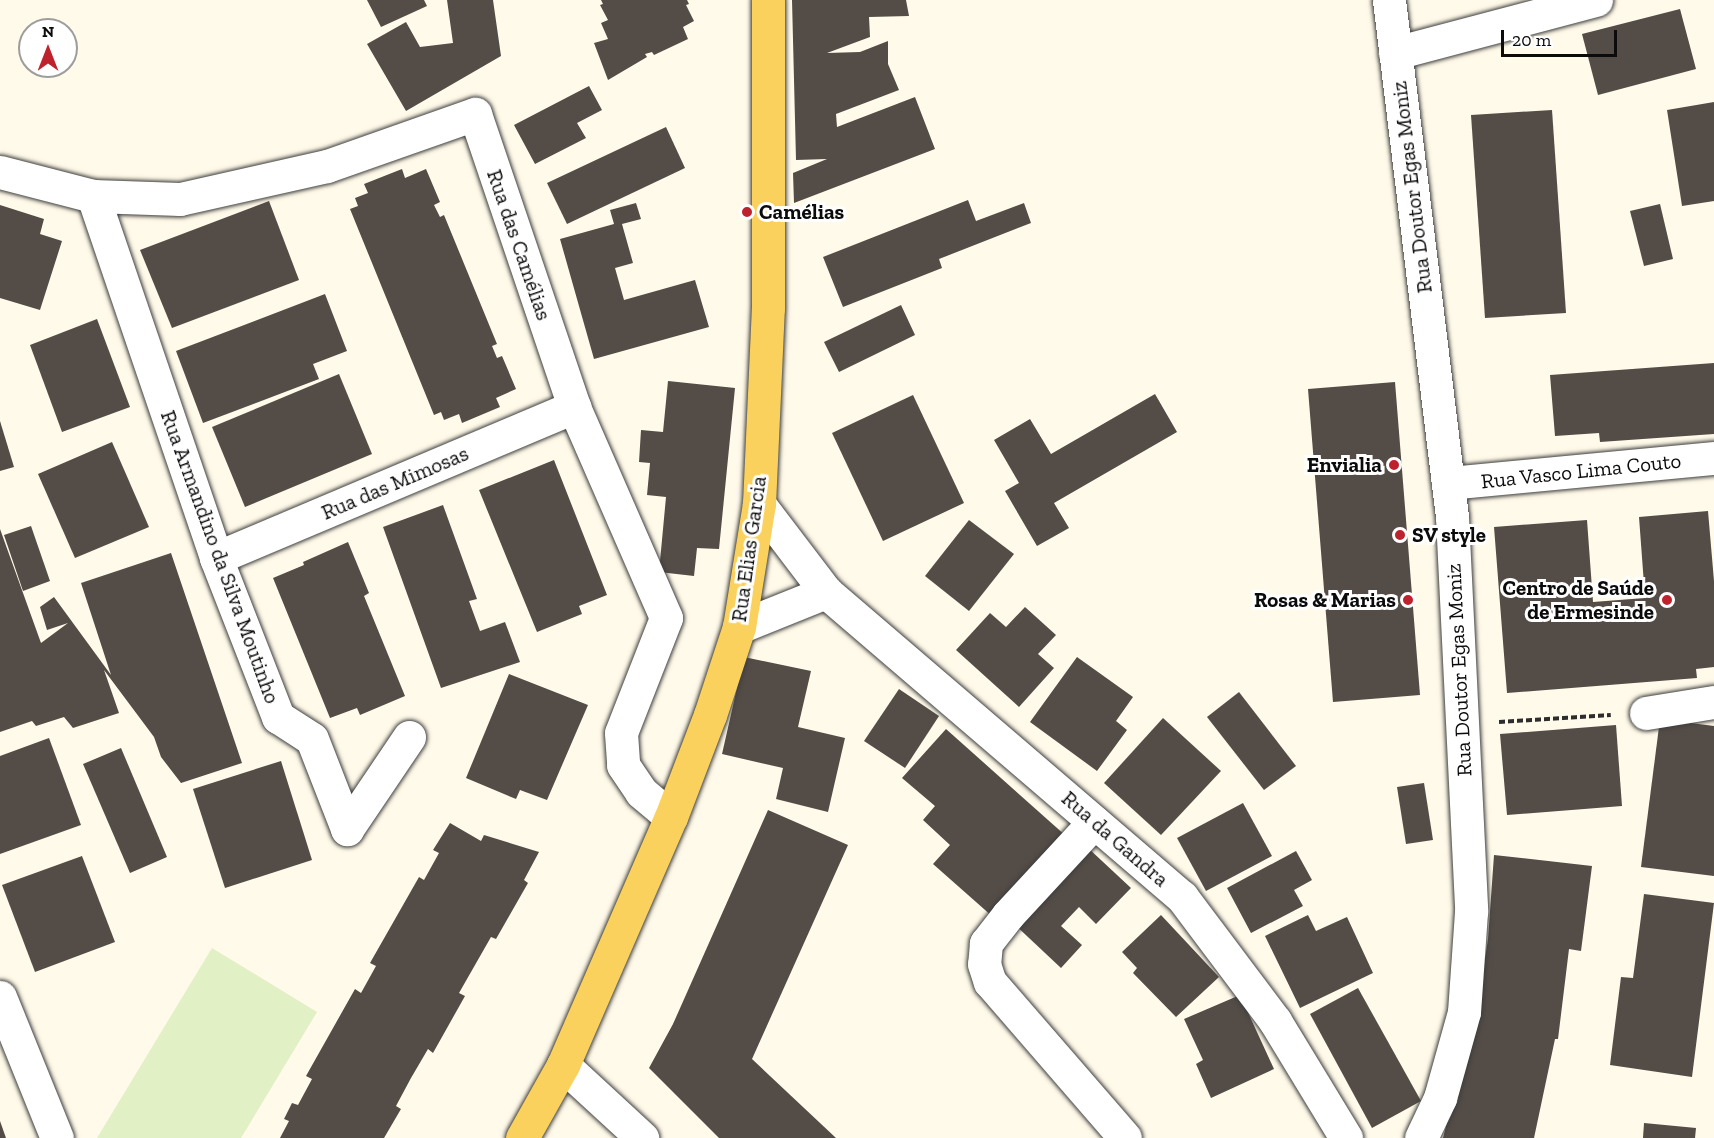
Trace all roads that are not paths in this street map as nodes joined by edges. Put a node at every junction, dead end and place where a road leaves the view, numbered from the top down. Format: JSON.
{"nodes":[{"id":1,"x":768,"y":0,"type":"edge"},
{"id":2,"x":1389,"y":0,"type":"edge"},
{"id":3,"x":1596,"y":0,"type":"edge"},
{"id":4,"x":1395,"y":53,"type":"junction"},
{"id":5,"x":0,"y":172,"type":"edge"},
{"id":6,"x":93,"y":196,"type":"junction"},
{"id":7,"x":574,"y":407,"type":"junction"},
{"id":8,"x":1714,"y":458,"type":"edge"},
{"id":9,"x":1448,"y":483,"type":"junction"},
{"id":10,"x":759,"y":504,"type":"junction"},
{"id":11,"x":216,"y":558,"type":"junction"},
{"id":12,"x":826,"y":592,"type":"junction"},
{"id":13,"x":739,"y":627,"type":"junction"},
{"id":14,"x":1714,"y":702,"type":"edge"},
{"id":15,"x":1646,"y":713,"type":"road end"},
{"id":16,"x":409,"y":737,"type":"dead end"},
{"id":17,"x":671,"y":817,"type":"junction"},
{"id":18,"x":1094,"y":822,"type":"junction"},
{"id":19,"x":0,"y":997,"type":"edge"},
{"id":20,"x":564,"y":1065,"type":"junction"},
{"id":21,"x":57,"y":1138,"type":"edge"},
{"id":22,"x":522,"y":1138,"type":"edge"},
{"id":23,"x":642,"y":1138,"type":"edge"},
{"id":24,"x":1125,"y":1138,"type":"edge"},
{"id":25,"x":1346,"y":1138,"type":"edge"},
{"id":26,"x":1421,"y":1138,"type":"edge"}],
"edges":[{"from":1,"to":10,"type":"main road","name":"Rua Elias Garcia"},
{"from":2,"to":4,"type":"street","name":"Rua Doutor Egas Moniz"},
{"from":3,"to":4,"type":"street"},
{"from":4,"to":9,"type":"street","name":"Rua Doutor Egas Moniz"},
{"from":5,"to":6,"type":"street","name":"Rua das Camélias"},
{"from":6,"to":7,"type":"street","name":"Rua das Camélias"},
{"from":6,"to":11,"type":"street","name":"Rua Armandino da Silva Moutinho"},
{"from":7,"to":11,"type":"street","name":"Rua das Mimosas"},
{"from":7,"to":17,"type":"street","name":"Rua das Camélias"},
{"from":8,"to":9,"type":"street","name":"Rua Vasco Lima Couto"},
{"from":9,"to":26,"type":"street","name":"Rua Doutor Egas Moniz"},
{"from":10,"to":12,"type":"street","name":"Rua da Gandra"},
{"from":10,"to":13,"type":"main road","name":"Rua Elias Garcia"},
{"from":11,"to":16,"type":"street","name":"Rua Armandino da Silva Moutinho"},
{"from":12,"to":13,"type":"street"},
{"from":12,"to":18,"type":"street","name":"Rua da Gandra"},
{"from":13,"to":17,"type":"main road","name":"Rua Elias Garcia"},
{"from":14,"to":15,"type":"street"},
{"from":17,"to":20,"type":"main road","name":"Rua Elias Garcia"},
{"from":18,"to":24,"type":"street"},
{"from":18,"to":25,"type":"street","name":"Rua da Gandra"},
{"from":19,"to":21,"type":"street"},
{"from":20,"to":22,"type":"main road","name":"Rua Elias Garcia"},
{"from":20,"to":23,"type":"street"}]}
